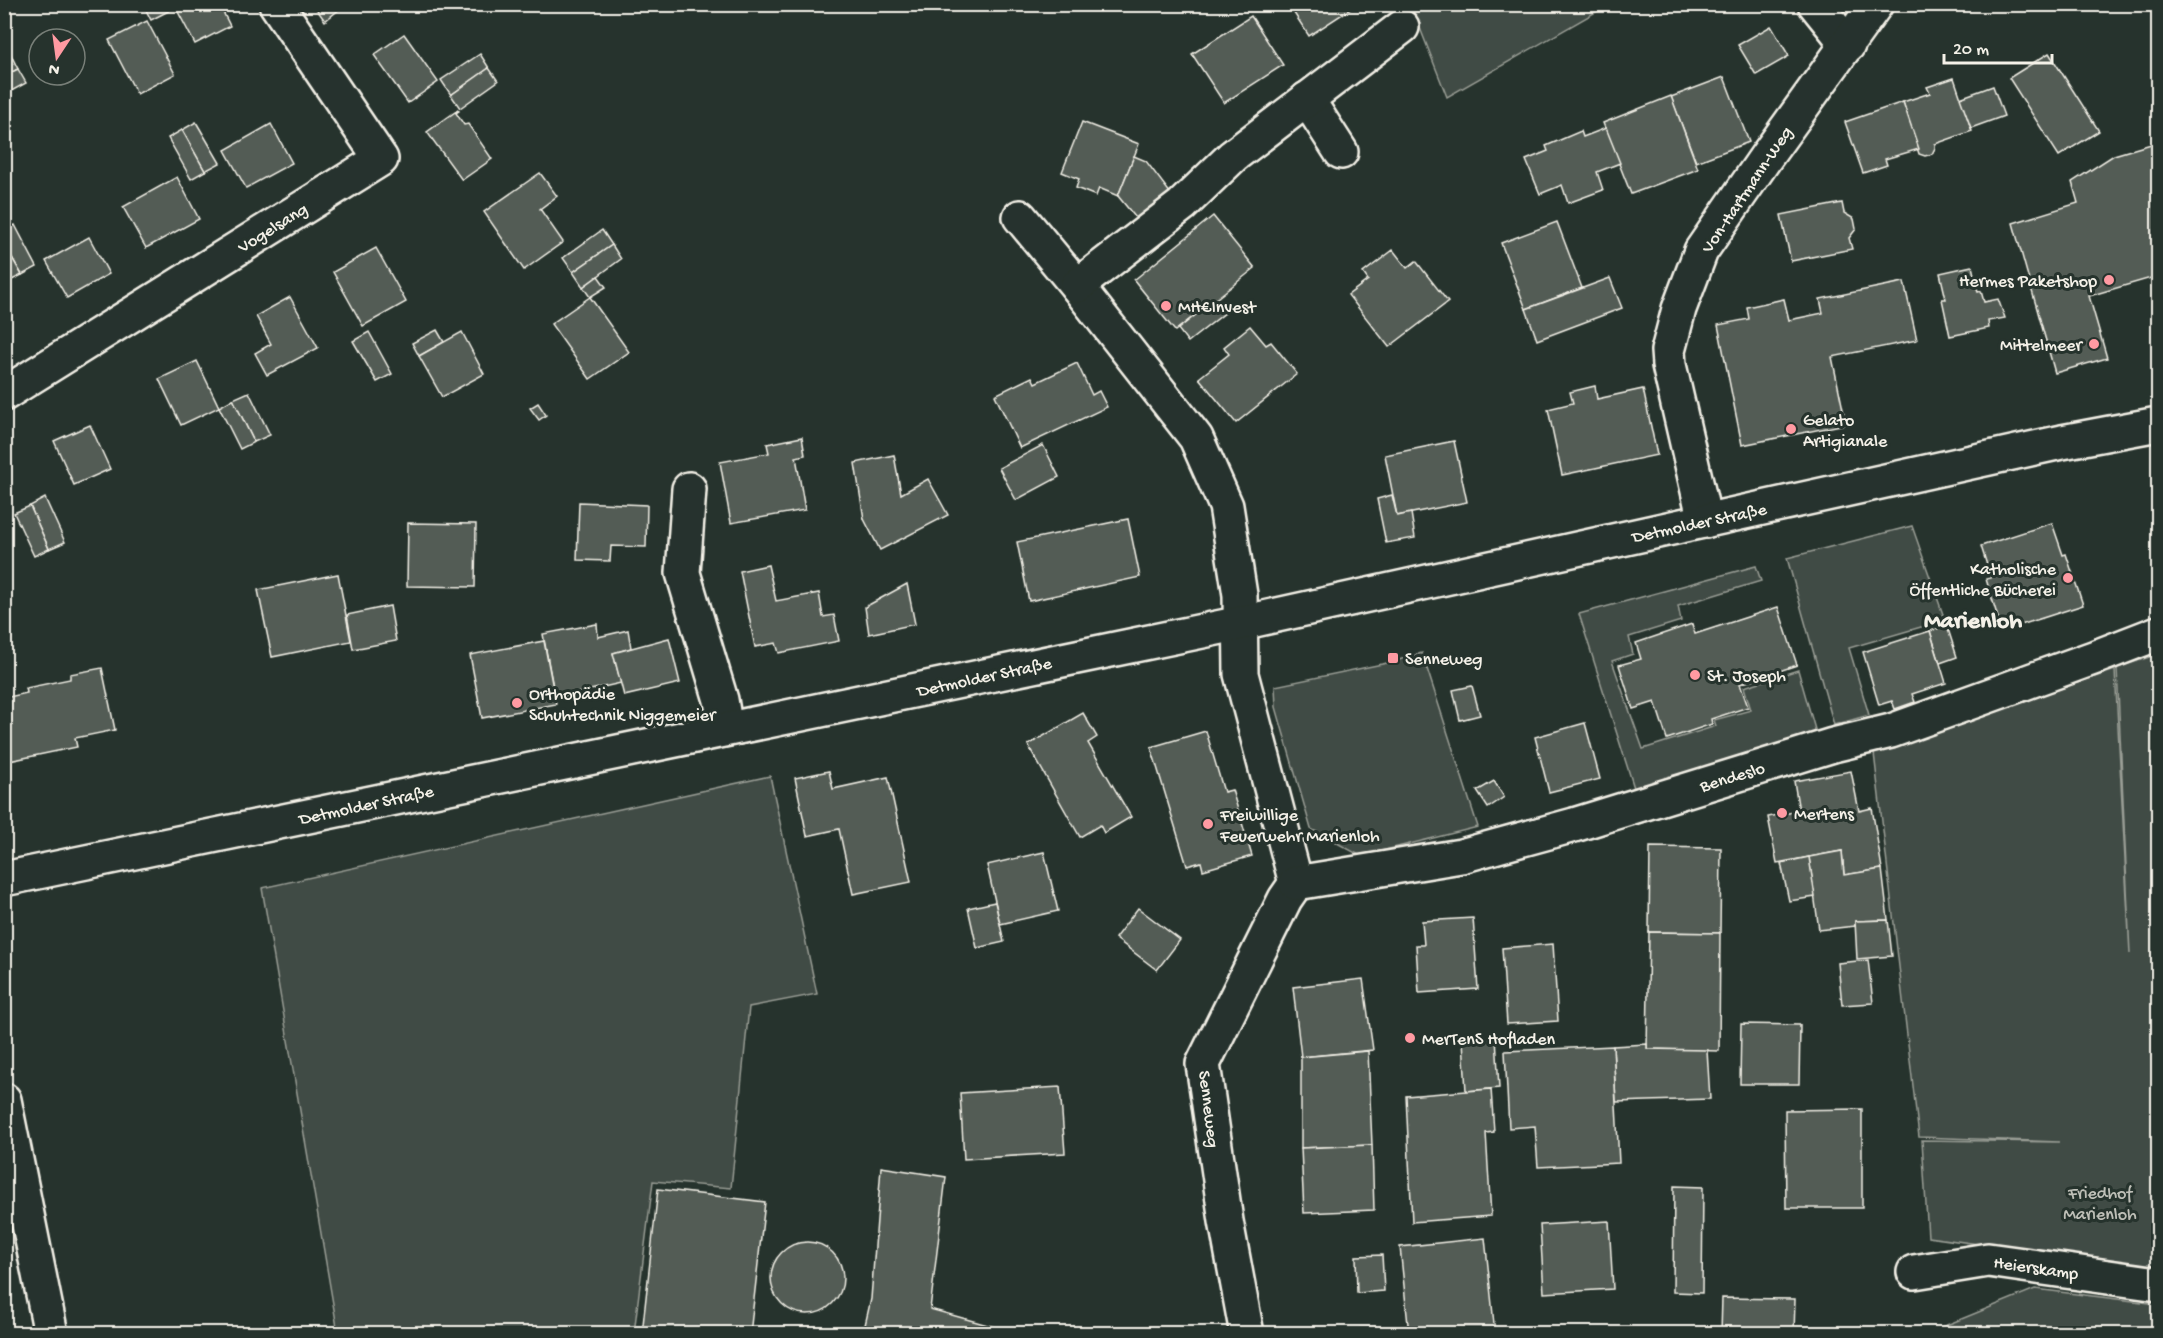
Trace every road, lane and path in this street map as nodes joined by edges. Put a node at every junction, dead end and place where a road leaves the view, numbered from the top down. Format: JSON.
{"nodes":[{"id":1,"x":276,"y":4,"type":"edge"},
{"id":2,"x":1815,"y":4,"type":"edge"},
{"id":3,"x":1876,"y":4,"type":"edge"},
{"id":4,"x":1402,"y":27,"type":"dead end"},
{"id":5,"x":1848,"y":45,"type":"junction"},
{"id":6,"x":1307,"y":99,"type":"junction"},
{"id":7,"x":1341,"y":152,"type":"dead end"},
{"id":8,"x":1020,"y":217,"type":"dead end"},
{"id":9,"x":1077,"y":286,"type":"junction"},
{"id":10,"x":4,"y":394,"type":"edge"},
{"id":11,"x":2158,"y":424,"type":"edge"},
{"id":12,"x":689,"y":489,"type":"dead end"},
{"id":13,"x":1704,"y":521,"type":"junction"},
{"id":14,"x":1241,"y":623,"type":"junction"},
{"id":15,"x":2158,"y":633,"type":"edge"},
{"id":16,"x":726,"y":729,"type":"junction"},
{"id":17,"x":4,"y":879,"type":"edge"},
{"id":18,"x":1296,"y":883,"type":"junction"},
{"id":19,"x":4,"y":1100,"type":"edge"},
{"id":20,"x":1914,"y":1272,"type":"dead end"},
{"id":21,"x":2158,"y":1284,"type":"edge"},
{"id":22,"x":51,"y":1334,"type":"edge"},
{"id":23,"x":1247,"y":1334,"type":"edge"}],
"edges":[{"from":1,"to":10,"type":"street","name":"Vogelsang"},
{"from":2,"to":5,"type":"street"},
{"from":3,"to":5,"type":"street","name":"Von-Hartmann-Weg"},
{"from":4,"to":6,"type":"street"},
{"from":5,"to":13,"type":"street","name":"Von-Hartmann-Weg"},
{"from":6,"to":7,"type":"street"},
{"from":6,"to":9,"type":"street"},
{"from":8,"to":9,"type":"street"},
{"from":9,"to":14,"type":"street"},
{"from":11,"to":13,"type":"street","name":"Detmolder Straße"},
{"from":12,"to":16,"type":"street"},
{"from":13,"to":14,"type":"street","name":"Detmolder Straße"},
{"from":14,"to":16,"type":"street","name":"Detmolder Straße"},
{"from":14,"to":18,"type":"street"},
{"from":15,"to":18,"type":"street","name":"Bendeslo"},
{"from":16,"to":17,"type":"street","name":"Detmolder Straße"},
{"from":18,"to":23,"type":"street","name":"Senneweg"},
{"from":19,"to":22,"type":"street"},
{"from":20,"to":21,"type":"street","name":"Heierskamp"}]}
